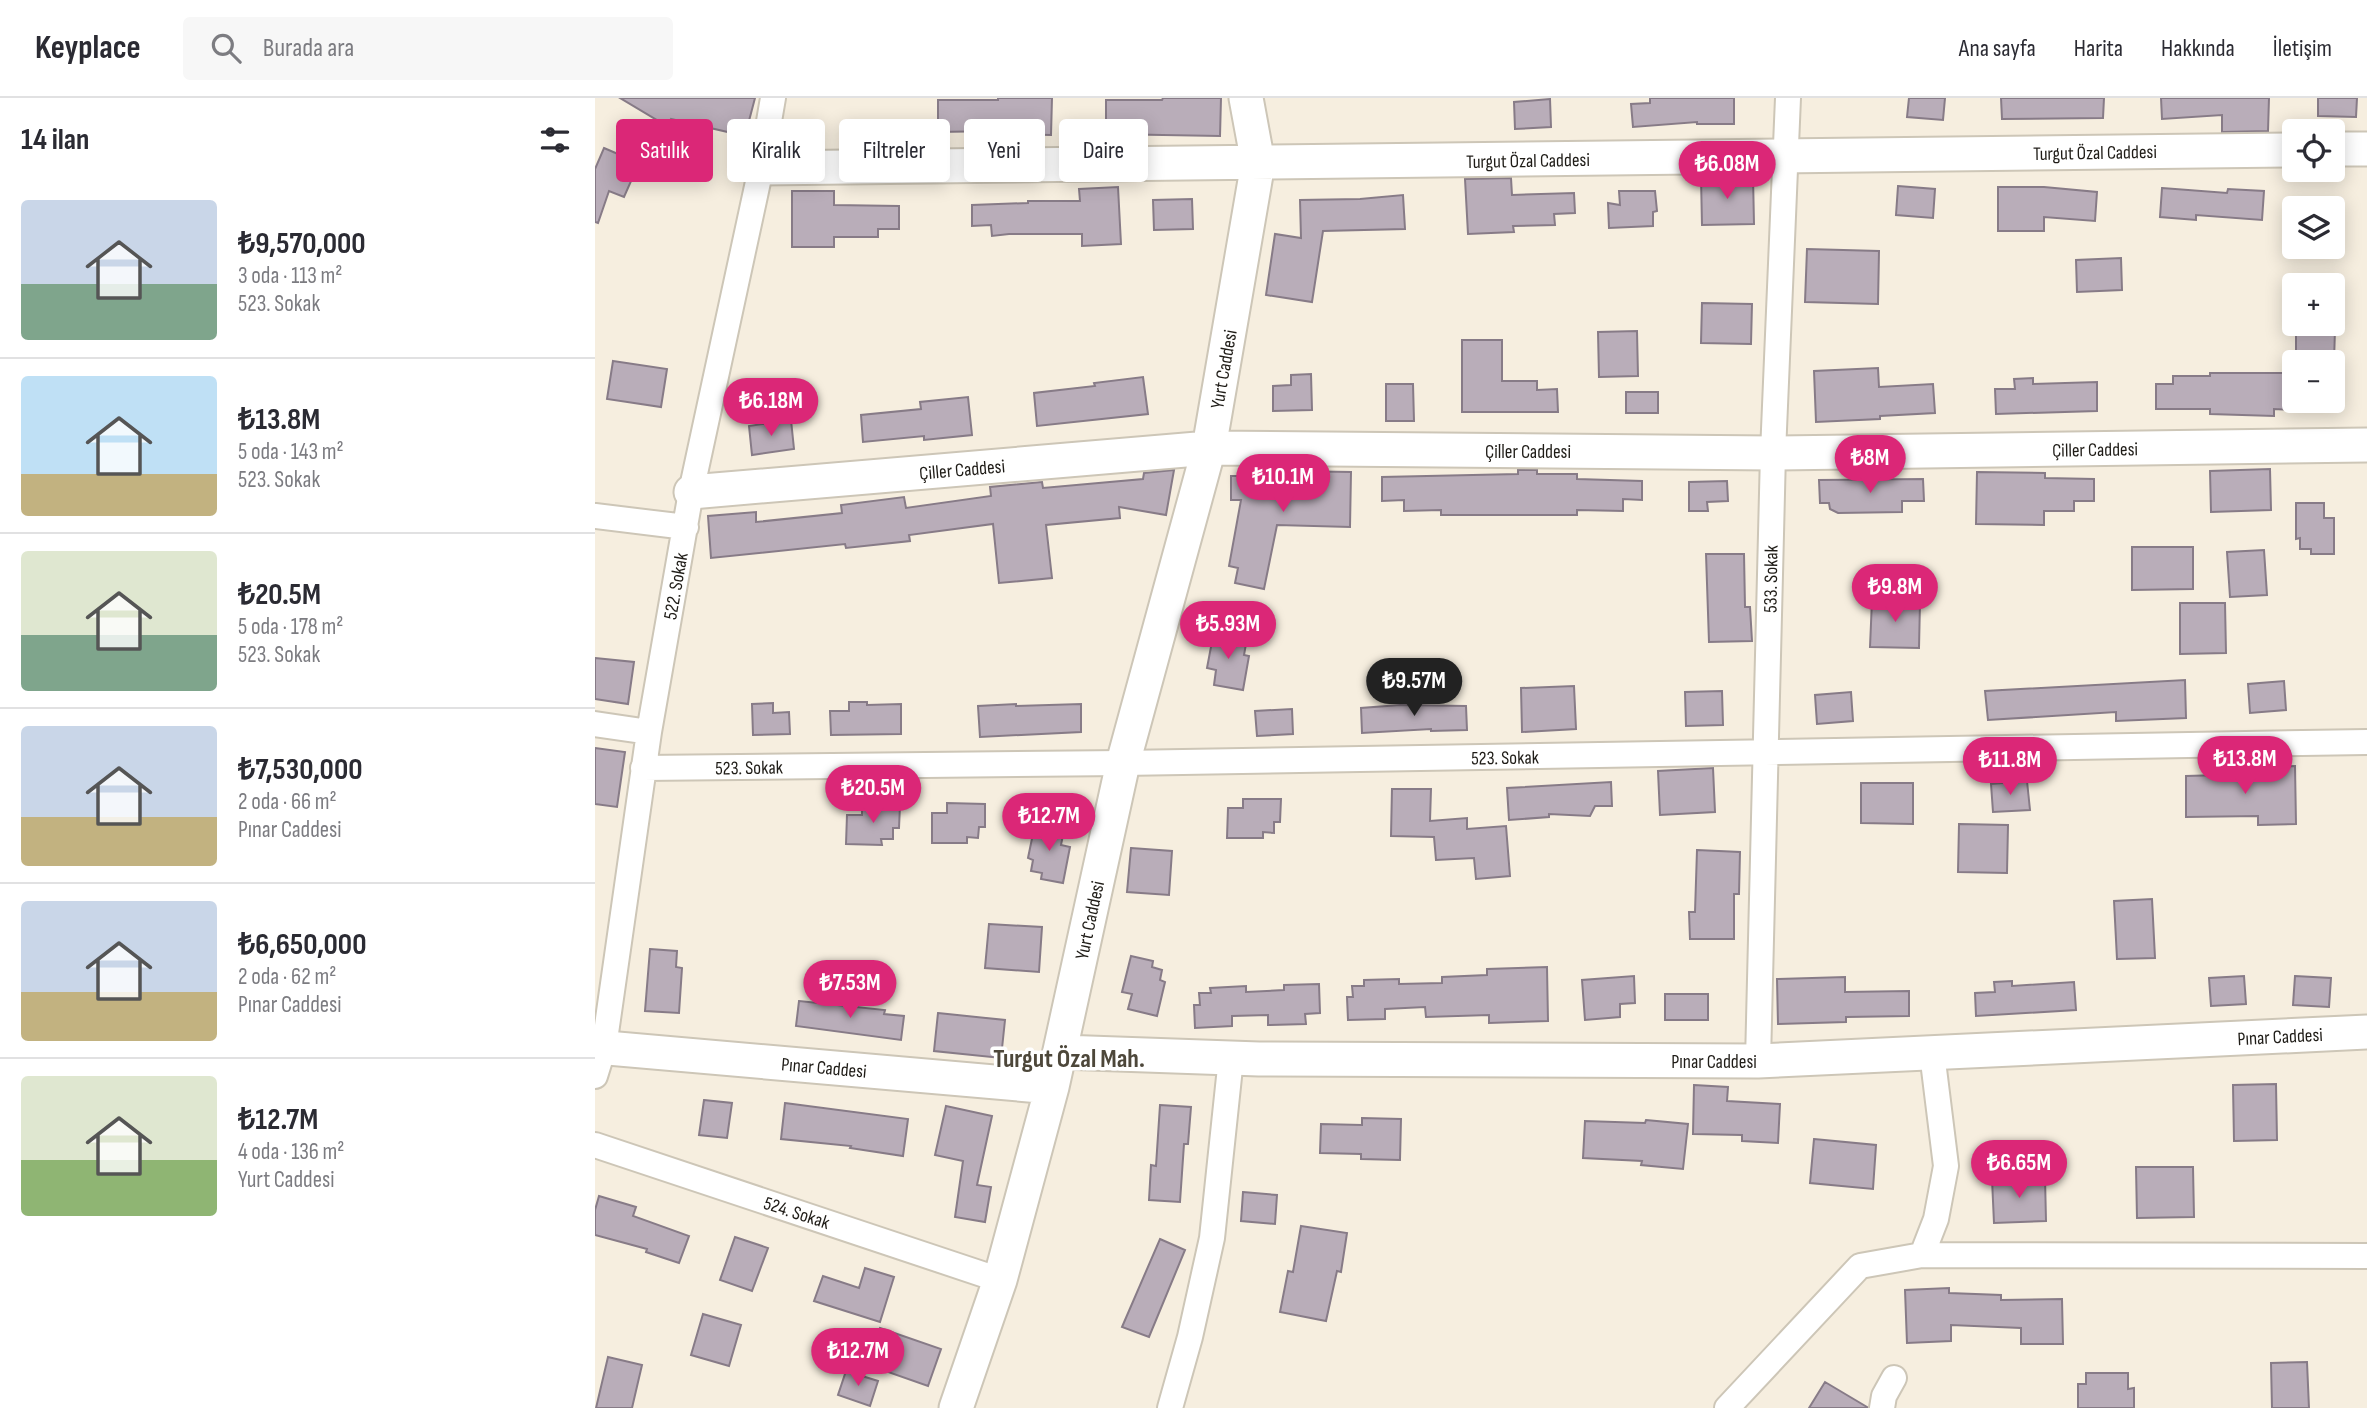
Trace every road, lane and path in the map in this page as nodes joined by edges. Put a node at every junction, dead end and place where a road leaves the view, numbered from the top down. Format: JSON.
{"nodes":[{"id":1,"x":773,"y":98,"type":"edge"},
{"id":2,"x":1246,"y":98,"type":"edge"},
{"id":3,"x":1788,"y":98,"type":"edge"},
{"id":4,"x":769,"y":119,"type":"edge"},
{"id":5,"x":2345,"y":149,"type":"edge"},
{"id":6,"x":2367,"y":149,"type":"edge"},
{"id":7,"x":2282,"y":150,"type":"edge"},
{"id":8,"x":1786,"y":157,"type":"junction"},
{"id":9,"x":1258,"y":163,"type":"junction"},
{"id":10,"x":825,"y":167,"type":"edge"},
{"id":11,"x":758,"y":182,"type":"edge"},
{"id":12,"x":2367,"y":445,"type":"edge"},
{"id":13,"x":1209,"y":448,"type":"junction"},
{"id":14,"x":1773,"y":453,"type":"junction"},
{"id":15,"x":691,"y":492,"type":"junction"},
{"id":16,"x":595,"y":516,"type":"edge"},
{"id":17,"x":686,"y":527,"type":"junction"},
{"id":18,"x":595,"y":724,"type":"edge"},
{"id":19,"x":649,"y":732,"type":"junction"},
{"id":20,"x":2367,"y":742,"type":"edge"},
{"id":21,"x":1766,"y":752,"type":"junction"},
{"id":22,"x":1123,"y":764,"type":"junction"},
{"id":23,"x":643,"y":768,"type":"junction"},
{"id":24,"x":2367,"y":1032,"type":"edge"},
{"id":25,"x":1061,"y":1052,"type":"junction"},
{"id":26,"x":1932,"y":1053,"type":"junction"},
{"id":27,"x":598,"y":1057,"type":"edge"},
{"id":28,"x":1231,"y":1058,"type":"junction"},
{"id":29,"x":1758,"y":1061,"type":"junction"},
{"id":30,"x":1052,"y":1087,"type":"junction"},
{"id":31,"x":595,"y":1145,"type":"edge"},
{"id":32,"x":1922,"y":1255,"type":"junction"},
{"id":33,"x":2367,"y":1256,"type":"edge"},
{"id":34,"x":999,"y":1280,"type":"junction"},
{"id":35,"x":1894,"y":1378,"type":"dead end"},
{"id":36,"x":956,"y":1408,"type":"edge"},
{"id":37,"x":1170,"y":1408,"type":"edge"},
{"id":38,"x":1727,"y":1408,"type":"edge"},
{"id":39,"x":1882,"y":1408,"type":"edge"}],
"edges":[{"from":1,"to":4,"type":"street","name":"522. Sokak"},
{"from":2,"to":9,"type":"street","name":"Yurt Caddesi"},
{"from":3,"to":8,"type":"street","name":"533. Sokak"},
{"from":5,"to":6,"type":"street"},
{"from":7,"to":8,"type":"street","name":"Turgut Özal Caddesi"},
{"from":8,"to":9,"type":"street","name":"Turgut Özal Caddesi"},
{"from":8,"to":14,"type":"street","name":"533. Sokak"},
{"from":9,"to":10,"type":"street","name":"Turgut Özal Caddesi"},
{"from":9,"to":13,"type":"street","name":"Yurt Caddesi"},
{"from":11,"to":15,"type":"street","name":"522. Sokak"},
{"from":12,"to":14,"type":"street","name":"Çiller Caddesi"},
{"from":13,"to":14,"type":"street","name":"Çiller Caddesi"},
{"from":13,"to":15,"type":"street","name":"Çiller Caddesi"},
{"from":13,"to":22,"type":"street","name":"Yurt Caddesi"},
{"from":14,"to":21,"type":"street","name":"533. Sokak"},
{"from":15,"to":17,"type":"street","name":"522. Sokak"},
{"from":16,"to":17,"type":"street"},
{"from":17,"to":19,"type":"street","name":"522. Sokak"},
{"from":18,"to":19,"type":"street"},
{"from":19,"to":23,"type":"street","name":"522. Sokak"},
{"from":20,"to":21,"type":"street","name":"523. Sokak"},
{"from":21,"to":22,"type":"street","name":"523. Sokak"},
{"from":21,"to":29,"type":"street","name":"533. Sokak"},
{"from":22,"to":23,"type":"street","name":"523. Sokak"},
{"from":22,"to":25,"type":"street","name":"Yurt Caddesi"},
{"from":23,"to":27,"type":"street","name":"522. Sokak"},
{"from":24,"to":26,"type":"street","name":"Pınar Caddesi"},
{"from":25,"to":28,"type":"street","name":"Pınar Caddesi"},
{"from":25,"to":30,"type":"street","name":"Yurt Caddesi"},
{"from":26,"to":29,"type":"street","name":"Pınar Caddesi"},
{"from":26,"to":32,"type":"street"},
{"from":27,"to":30,"type":"street","name":"Pınar Caddesi"},
{"from":28,"to":29,"type":"street","name":"Pınar Caddesi"},
{"from":28,"to":37,"type":"street"},
{"from":30,"to":34,"type":"street","name":"Yurt Caddesi"},
{"from":31,"to":34,"type":"street","name":"524. Sokak"},
{"from":32,"to":33,"type":"street"},
{"from":32,"to":38,"type":"street"},
{"from":34,"to":36,"type":"street","name":"Yurt Caddesi"},
{"from":35,"to":39,"type":"street"}]}
